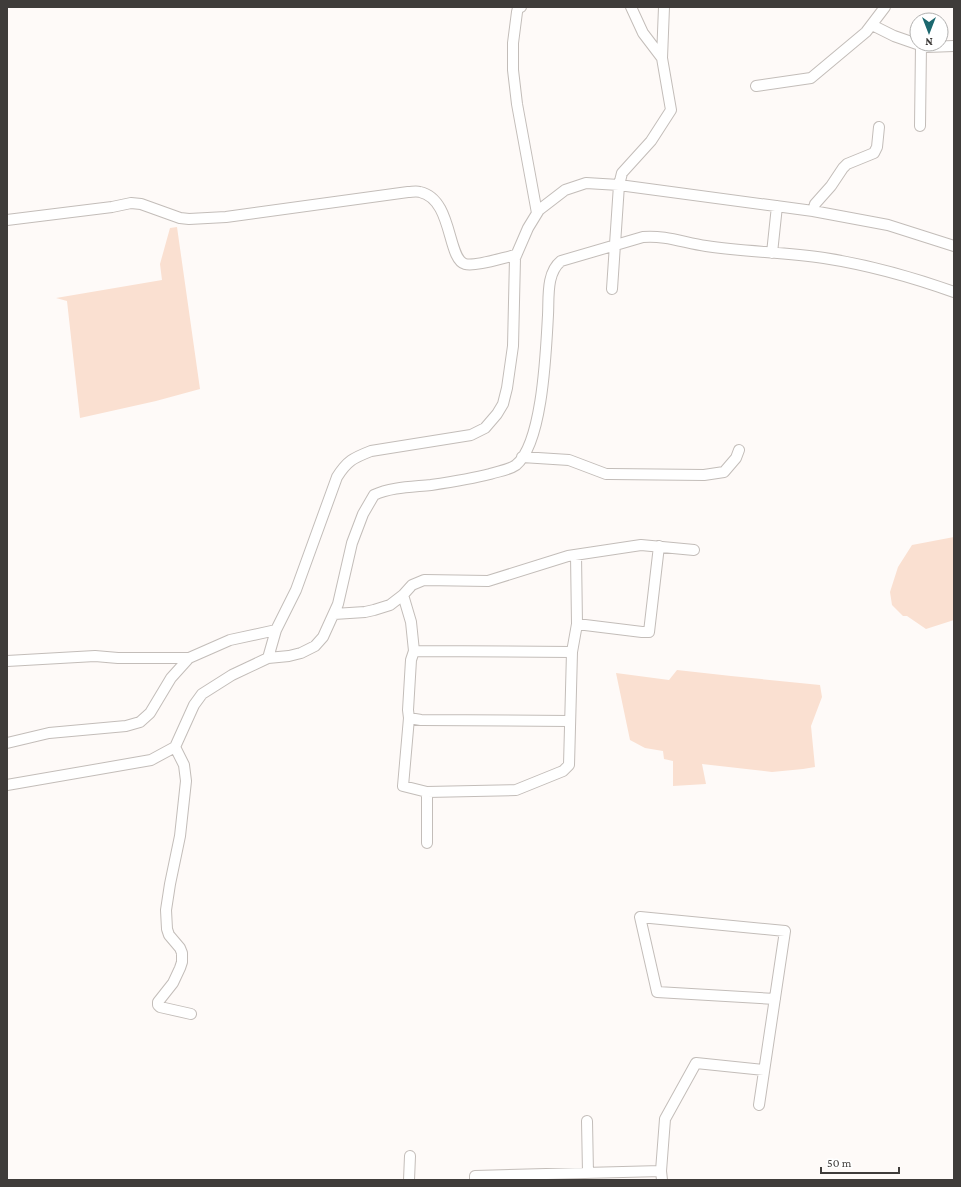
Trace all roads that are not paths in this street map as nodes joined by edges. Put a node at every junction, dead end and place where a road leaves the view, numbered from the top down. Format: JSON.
{"nodes":[{"id":1,"x":521,"y":7,"type":"edge"},
{"id":2,"x":631,"y":7,"type":"edge"},
{"id":3,"x":664,"y":7,"type":"edge"},
{"id":4,"x":885,"y":7,"type":"edge"},
{"id":5,"x":872,"y":25,"type":"junction"},
{"id":6,"x":909,"y":41,"type":"edge"},
{"id":7,"x":918,"y":52,"type":"edge"},
{"id":8,"x":662,"y":58,"type":"junction"},
{"id":9,"x":756,"y":86,"type":"dead end"},
{"id":10,"x":879,"y":126,"type":"dead end"},
{"id":11,"x":920,"y":126,"type":"dead end"},
{"id":12,"x":619,"y":185,"type":"junction"},
{"id":13,"x":777,"y":206,"type":"junction"},
{"id":14,"x":812,"y":211,"type":"junction"},
{"id":15,"x":537,"y":213,"type":"junction"},
{"id":16,"x":7,"y":220,"type":"edge"},
{"id":17,"x":615,"y":246,"type":"junction"},
{"id":18,"x":954,"y":246,"type":"edge"},
{"id":19,"x":772,"y":253,"type":"junction"},
{"id":20,"x":516,"y":255,"type":"junction"},
{"id":21,"x":612,"y":289,"type":"dead end"},
{"id":22,"x":954,"y":292,"type":"edge"},
{"id":23,"x":739,"y":450,"type":"dead end"},
{"id":24,"x":522,"y":457,"type":"junction"},
{"id":25,"x":659,"y":546,"type":"junction"},
{"id":26,"x":694,"y":550,"type":"dead end"},
{"id":27,"x":576,"y":555,"type":"junction"},
{"id":28,"x":403,"y":595,"type":"junction"},
{"id":29,"x":334,"y":614,"type":"junction"},
{"id":30,"x":577,"y":624,"type":"junction"},
{"id":31,"x":276,"y":630,"type":"junction"},
{"id":32,"x":414,"y":651,"type":"junction"},
{"id":33,"x":572,"y":652,"type":"junction"},
{"id":34,"x":189,"y":658,"type":"junction"},
{"id":35,"x":268,"y":658,"type":"junction"},
{"id":36,"x":7,"y":661,"type":"edge"},
{"id":37,"x":409,"y":718,"type":"junction"},
{"id":38,"x":570,"y":721,"type":"junction"},
{"id":39,"x":7,"y":743,"type":"edge"},
{"id":40,"x":175,"y":747,"type":"junction"},
{"id":41,"x":7,"y":785,"type":"edge"},
{"id":42,"x":427,"y":792,"type":"junction"},
{"id":43,"x":427,"y":843,"type":"dead end"},
{"id":44,"x":775,"y":999,"type":"junction"},
{"id":45,"x":191,"y":1014,"type":"dead end"},
{"id":46,"x":764,"y":1070,"type":"junction"},
{"id":47,"x":759,"y":1105,"type":"dead end"},
{"id":48,"x":587,"y":1121,"type":"dead end"},
{"id":49,"x":410,"y":1156,"type":"dead end"},
{"id":50,"x":588,"y":1173,"type":"junction"},
{"id":51,"x":661,"y":1176,"type":"edge"},
{"id":52,"x":409,"y":1180,"type":"edge"},
{"id":53,"x":475,"y":1180,"type":"edge"}],
"edges":[{"from":1,"to":15,"type":"street"},
{"from":2,"to":8,"type":"street"},
{"from":3,"to":8,"type":"street"},
{"from":4,"to":5,"type":"street"},
{"from":5,"to":6,"type":"street"},
{"from":5,"to":9,"type":"street"},
{"from":7,"to":11,"type":"street"},
{"from":8,"to":12,"type":"street"},
{"from":10,"to":14,"type":"street"},
{"from":12,"to":13,"type":"street"},
{"from":12,"to":15,"type":"street"},
{"from":12,"to":17,"type":"street"},
{"from":13,"to":14,"type":"street"},
{"from":13,"to":19,"type":"street"},
{"from":14,"to":18,"type":"street"},
{"from":15,"to":20,"type":"street"},
{"from":16,"to":20,"type":"street"},
{"from":17,"to":19,"type":"street"},
{"from":17,"to":21,"type":"street"},
{"from":17,"to":24,"type":"street"},
{"from":19,"to":22,"type":"street"},
{"from":20,"to":31,"type":"street"},
{"from":23,"to":24,"type":"street"},
{"from":24,"to":29,"type":"street"},
{"from":25,"to":26,"type":"street"},
{"from":25,"to":27,"type":"street"},
{"from":25,"to":30,"type":"street"},
{"from":27,"to":28,"type":"street"},
{"from":27,"to":30,"type":"street"},
{"from":28,"to":29,"type":"street"},
{"from":28,"to":32,"type":"street"},
{"from":29,"to":35,"type":"street"},
{"from":30,"to":33,"type":"street"},
{"from":31,"to":34,"type":"street"},
{"from":31,"to":35,"type":"street"},
{"from":32,"to":33,"type":"street"},
{"from":32,"to":37,"type":"street"},
{"from":33,"to":38,"type":"street"},
{"from":34,"to":36,"type":"street"},
{"from":34,"to":39,"type":"street"},
{"from":35,"to":40,"type":"street"},
{"from":37,"to":38,"type":"street"},
{"from":37,"to":42,"type":"street"},
{"from":38,"to":42,"type":"street"},
{"from":40,"to":41,"type":"street"},
{"from":40,"to":45,"type":"street"},
{"from":42,"to":43,"type":"street"},
{"from":44,"to":44,"type":"street"},
{"from":44,"to":46,"type":"street"},
{"from":46,"to":47,"type":"street"},
{"from":46,"to":51,"type":"street"},
{"from":48,"to":50,"type":"street"},
{"from":49,"to":52,"type":"street"},
{"from":50,"to":51,"type":"street"},
{"from":50,"to":53,"type":"street"}]}
